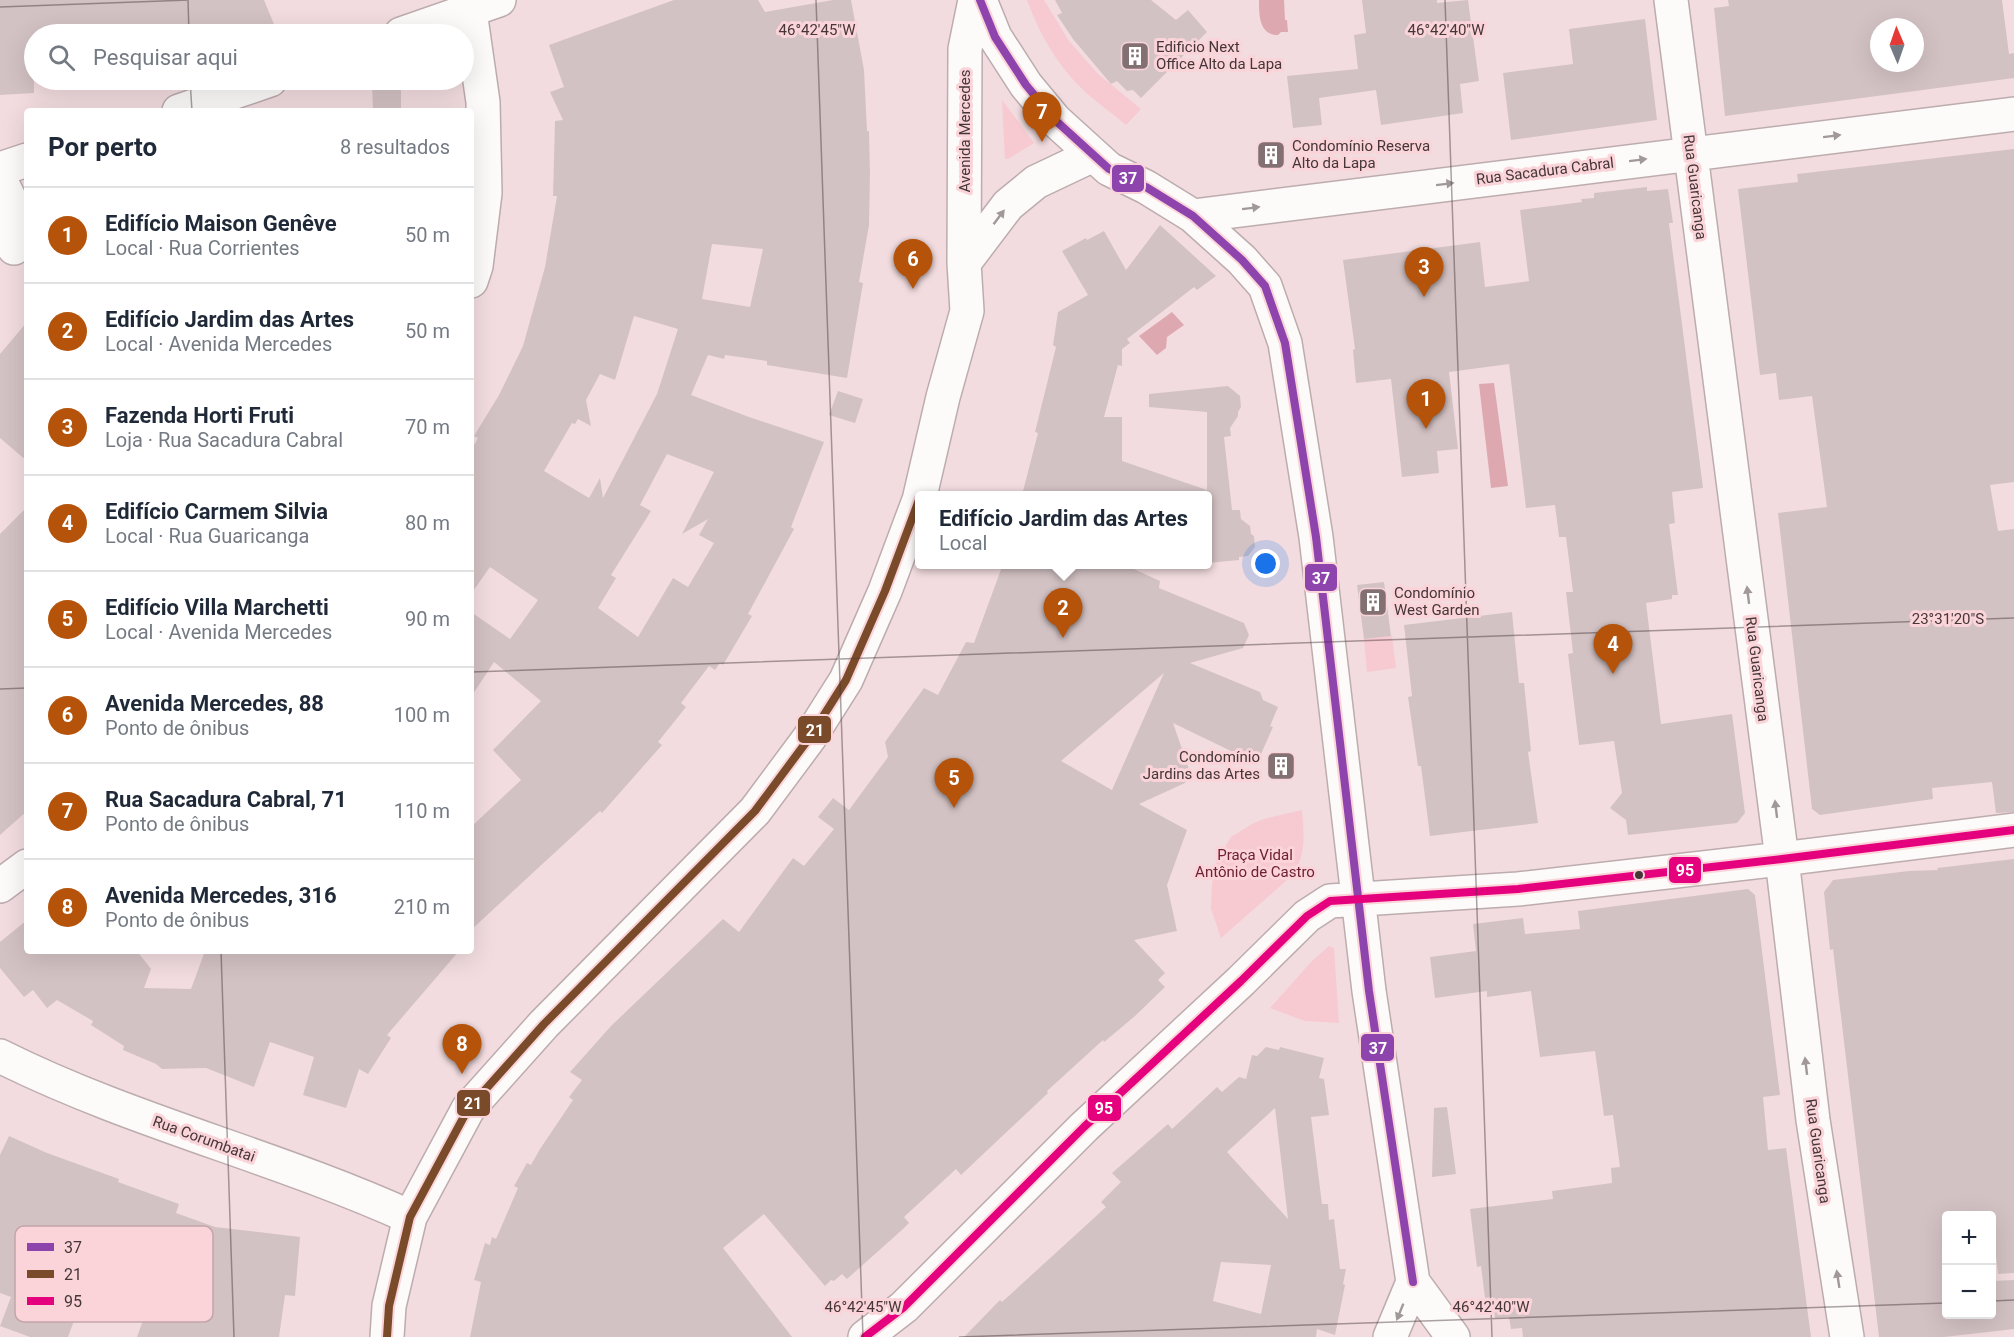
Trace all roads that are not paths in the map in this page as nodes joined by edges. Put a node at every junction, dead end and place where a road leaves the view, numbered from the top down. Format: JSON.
{"nodes":[{"id":1,"x":975,"y":0,"type":"edge"},
{"id":2,"x":980,"y":0,"type":"edge"},
{"id":3,"x":1671,"y":0,"type":"edge"},
{"id":4,"x":484,"y":6,"type":"edge"},
{"id":5,"x":431,"y":24,"type":"edge"},
{"id":6,"x":241,"y":90,"type":"edge"},
{"id":7,"x":188,"y":108,"type":"edge"},
{"id":8,"x":2014,"y":114,"type":"edge"},
{"id":9,"x":1690,"y":154,"type":"junction"},
{"id":10,"x":1093,"y":155,"type":"junction"},
{"id":11,"x":24,"y":161,"type":"edge"},
{"id":12,"x":0,"y":169,"type":"edge"},
{"id":13,"x":0,"y":179,"type":"edge"},
{"id":14,"x":1193,"y":216,"type":"junction"},
{"id":15,"x":14,"y":250,"type":"edge"},
{"id":16,"x":964,"y":263,"type":"junction"},
{"id":17,"x":474,"y":272,"type":"edge"},
{"id":18,"x":921,"y":491,"type":"edge"},
{"id":19,"x":915,"y":511,"type":"edge"},
{"id":20,"x":2014,"y":830,"type":"edge"},
{"id":21,"x":1782,"y":859,"type":"junction"},
{"id":22,"x":24,"y":868,"type":"edge"},
{"id":23,"x":0,"y":886,"type":"edge"},
{"id":24,"x":1359,"y":899,"type":"junction"},
{"id":25,"x":0,"y":1056,"type":"edge"},
{"id":26,"x":410,"y":1217,"type":"junction"},
{"id":27,"x":1413,"y":1282,"type":"junction"},
{"id":28,"x":387,"y":1337,"type":"edge"},
{"id":29,"x":865,"y":1337,"type":"edge"},
{"id":30,"x":1390,"y":1337,"type":"edge"},
{"id":31,"x":1453,"y":1337,"type":"edge"},
{"id":32,"x":1847,"y":1337,"type":"edge"}],
"edges":[{"from":1,"to":16,"type":"street","name":"Avenida Mercedes"},
{"from":2,"to":10,"type":"street"},
{"from":3,"to":9,"type":"street","name":"Rua Guaricanga"},
{"from":4,"to":5,"type":"street"},
{"from":4,"to":17,"type":"street"},
{"from":6,"to":7,"type":"street"},
{"from":9,"to":8,"type":"street","name":"Rua Sacadura Cabral","one_way":true},
{"from":14,"to":9,"type":"street","name":"Rua Sacadura Cabral","one_way":true},
{"from":21,"to":9,"type":"street","name":"Rua Guaricanga","one_way":true},
{"from":10,"to":14,"type":"street"},
{"from":16,"to":10,"type":"street","one_way":true},
{"from":11,"to":12,"type":"street"},
{"from":13,"to":15,"type":"street"},
{"from":14,"to":24,"type":"street"},
{"from":16,"to":18,"type":"street","name":"Avenida Mercedes"},
{"from":19,"to":26,"type":"street"},
{"from":20,"to":21,"type":"street"},
{"from":21,"to":24,"type":"street"},
{"from":32,"to":21,"type":"street","name":"Rua Guaricanga","one_way":true},
{"from":22,"to":23,"type":"street"},
{"from":24,"to":27,"type":"street"},
{"from":24,"to":29,"type":"street"},
{"from":25,"to":26,"type":"street","name":"Rua Corumbatai"},
{"from":26,"to":28,"type":"street"},
{"from":27,"to":30,"type":"street","one_way":true},
{"from":27,"to":31,"type":"street"}]}
